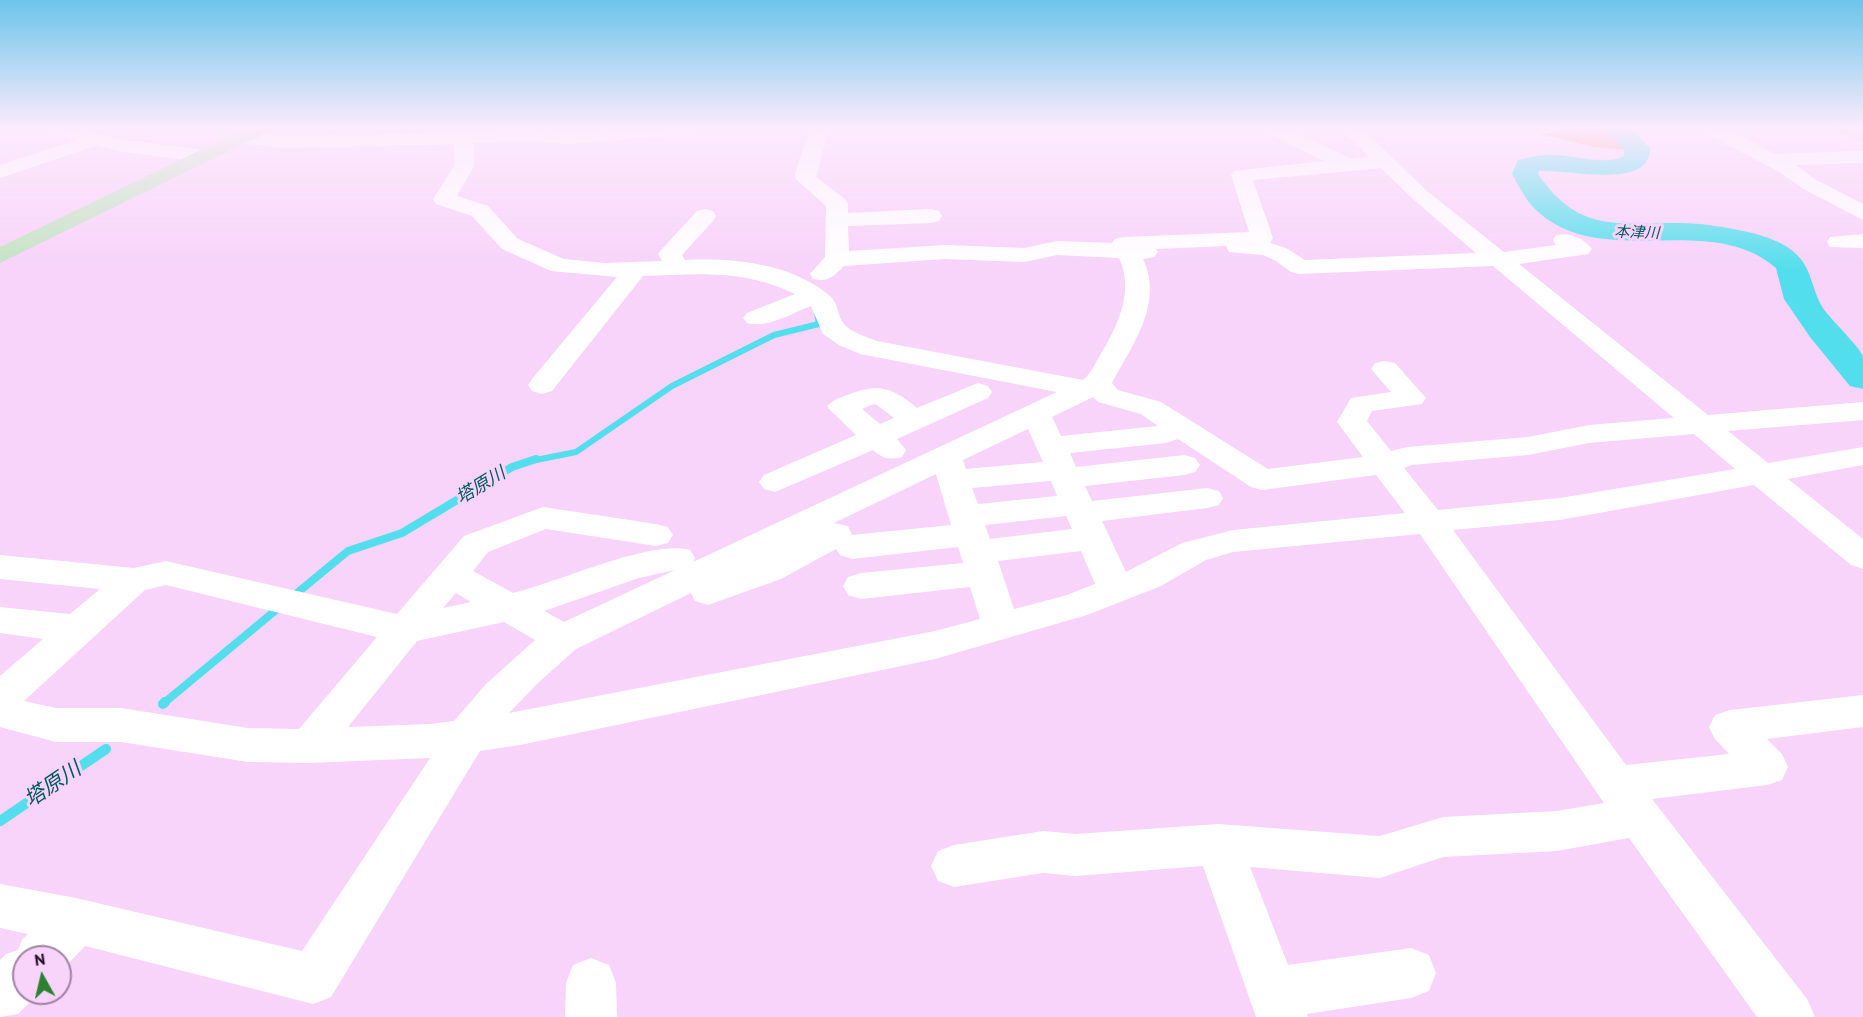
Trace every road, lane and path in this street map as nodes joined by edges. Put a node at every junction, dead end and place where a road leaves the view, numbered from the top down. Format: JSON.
{"nodes":[{"id":1,"x":167,"y":174,"type":"edge"},
{"id":2,"x":461,"y":174,"type":"edge"},
{"id":3,"x":805,"y":174,"type":"edge"},
{"id":4,"x":1246,"y":174,"type":"edge"},
{"id":5,"x":1398,"y":174,"type":"edge"},
{"id":6,"x":1796,"y":174,"type":"edge"},
{"id":7,"x":1863,"y":197,"type":"edge"},
{"id":8,"x":860,"y":200,"type":"dead end"},
{"id":9,"x":1838,"y":200,"type":"junction"},
{"id":10,"x":836,"y":212,"type":"junction"},
{"id":11,"x":1863,"y":213,"type":"edge"},
{"id":12,"x":705,"y":216,"type":"dead end"},
{"id":13,"x":931,"y":216,"type":"dead end"},
{"id":14,"x":1564,"y":240,"type":"dead end"},
{"id":15,"x":1863,"y":240,"type":"edge"},
{"id":16,"x":1839,"y":242,"type":"dead end"},
{"id":17,"x":1126,"y":251,"type":"junction"},
{"id":18,"x":0,"y":256,"type":"edge"},
{"id":19,"x":837,"y":259,"type":"junction"},
{"id":20,"x":1501,"y":259,"type":"junction"},
{"id":21,"x":677,"y":267,"type":"junction"},
{"id":22,"x":636,"y":269,"type":"junction"},
{"id":23,"x":604,"y":270,"type":"junction"},
{"id":24,"x":545,"y":288,"type":"dead end"},
{"id":25,"x":807,"y":296,"type":"junction"},
{"id":26,"x":756,"y":318,"type":"dead end"},
{"id":27,"x":1385,"y":369,"type":"dead end"},
{"id":28,"x":542,"y":385,"type":"dead end"},
{"id":29,"x":1092,"y":387,"type":"junction"},
{"id":30,"x":978,"y":392,"type":"dead end"},
{"id":31,"x":947,"y":406,"type":"junction"},
{"id":32,"x":1863,"y":411,"type":"edge"},
{"id":33,"x":1036,"y":413,"type":"junction"},
{"id":34,"x":915,"y":420,"type":"junction"},
{"id":35,"x":1701,"y":426,"type":"junction"},
{"id":36,"x":1166,"y":434,"type":"dead end"},
{"id":37,"x":986,"y":436,"type":"junction"},
{"id":38,"x":876,"y":437,"type":"junction"},
{"id":39,"x":1863,"y":456,"type":"edge"},
{"id":40,"x":1384,"y":464,"type":"junction"},
{"id":41,"x":1184,"y":465,"type":"dead end"},
{"id":42,"x":950,"y":468,"type":"junction"},
{"id":43,"x":915,"y":470,"type":"junction"},
{"id":44,"x":1762,"y":474,"type":"junction"},
{"id":45,"x":775,"y":482,"type":"dead end"},
{"id":46,"x":1071,"y":491,"type":"junction"},
{"id":47,"x":1207,"y":498,"type":"dead end"},
{"id":48,"x":1430,"y":523,"type":"junction"},
{"id":49,"x":974,"y":544,"type":"junction"},
{"id":50,"x":1863,"y":557,"type":"edge"},
{"id":51,"x":0,"y":567,"type":"edge"},
{"id":52,"x":452,"y":574,"type":"junction"},
{"id":53,"x":134,"y":580,"type":"junction"},
{"id":54,"x":861,"y":586,"type":"dead end"},
{"id":55,"x":1116,"y":590,"type":"junction"},
{"id":56,"x":708,"y":592,"type":"dead end"},
{"id":57,"x":509,"y":607,"type":"junction"},
{"id":58,"x":0,"y":620,"type":"edge"},
{"id":59,"x":1001,"y":626,"type":"junction"},
{"id":60,"x":78,"y":629,"type":"junction"},
{"id":61,"x":406,"y":630,"type":"junction"},
{"id":62,"x":563,"y":639,"type":"junction"},
{"id":63,"x":0,"y":699,"type":"edge"},
{"id":64,"x":0,"y":711,"type":"edge"},
{"id":65,"x":1863,"y":711,"type":"edge"},
{"id":66,"x":468,"y":734,"type":"junction"},
{"id":67,"x":309,"y":746,"type":"junction"},
{"id":68,"x":1627,"y":801,"type":"junction"},
{"id":69,"x":1218,"y":844,"type":"junction"},
{"id":70,"x":954,"y":866,"type":"dead end"},
{"id":71,"x":0,"y":906,"type":"edge"},
{"id":72,"x":76,"y":921,"type":"junction"},
{"id":73,"x":52,"y":945,"type":"edge"},
{"id":74,"x":1411,"y":973,"type":"dead end"},
{"id":75,"x":12,"y":984,"type":"edge"},
{"id":76,"x":0,"y":996,"type":"edge"},
{"id":77,"x":1278,"y":1005,"type":"edge"},
{"id":78,"x":1789,"y":1017,"type":"edge"}],
"edges":[{"from":1,"to":18,"type":"main road"},
{"from":2,"to":23,"type":"street"},
{"from":3,"to":10,"type":"street"},
{"from":4,"to":17,"type":"street"},
{"from":5,"to":20,"type":"street"},
{"from":6,"to":9,"type":"street"},
{"from":7,"to":9,"type":"street"},
{"from":8,"to":10,"type":"street"},
{"from":9,"to":11,"type":"street"},
{"from":10,"to":13,"type":"street"},
{"from":10,"to":19,"type":"street"},
{"from":12,"to":21,"type":"street"},
{"from":14,"to":20,"type":"street"},
{"from":15,"to":16,"type":"street"},
{"from":17,"to":19,"type":"street"},
{"from":17,"to":20,"type":"street"},
{"from":17,"to":29,"type":"street"},
{"from":19,"to":25,"type":"street"},
{"from":20,"to":35,"type":"street"},
{"from":21,"to":22,"type":"street"},
{"from":21,"to":25,"type":"street"},
{"from":22,"to":23,"type":"street"},
{"from":22,"to":28,"type":"street"},
{"from":23,"to":24,"type":"street"},
{"from":25,"to":26,"type":"street"},
{"from":25,"to":29,"type":"street"},
{"from":27,"to":40,"type":"street"},
{"from":29,"to":33,"type":"street"},
{"from":29,"to":40,"type":"street"},
{"from":30,"to":31,"type":"street"},
{"from":31,"to":34,"type":"street"},
{"from":31,"to":37,"type":"street"},
{"from":32,"to":35,"type":"street"},
{"from":33,"to":37,"type":"street"},
{"from":33,"to":46,"type":"street"},
{"from":34,"to":38,"type":"street"},
{"from":34,"to":38,"type":"street"},
{"from":35,"to":40,"type":"street"},
{"from":35,"to":44,"type":"street"},
{"from":36,"to":46,"type":"street"},
{"from":37,"to":42,"type":"street"},
{"from":38,"to":43,"type":"street"},
{"from":38,"to":45,"type":"street"},
{"from":39,"to":44,"type":"street"},
{"from":40,"to":48,"type":"street"},
{"from":41,"to":46,"type":"street"},
{"from":42,"to":43,"type":"street"},
{"from":42,"to":46,"type":"street"},
{"from":42,"to":49,"type":"street"},
{"from":43,"to":62,"type":"street"},
{"from":44,"to":48,"type":"street"},
{"from":44,"to":50,"type":"street"},
{"from":46,"to":47,"type":"street"},
{"from":46,"to":49,"type":"street"},
{"from":46,"to":55,"type":"street"},
{"from":48,"to":55,"type":"street"},
{"from":48,"to":68,"type":"street"},
{"from":49,"to":54,"type":"street"},
{"from":49,"to":56,"type":"street"},
{"from":49,"to":59,"type":"street"},
{"from":51,"to":53,"type":"street"},
{"from":52,"to":57,"type":"street"},
{"from":52,"to":57,"type":"street"},
{"from":52,"to":61,"type":"street"},
{"from":53,"to":60,"type":"street"},
{"from":53,"to":61,"type":"street"},
{"from":55,"to":59,"type":"street"},
{"from":57,"to":61,"type":"street"},
{"from":57,"to":62,"type":"street"},
{"from":58,"to":60,"type":"street"},
{"from":59,"to":66,"type":"street"},
{"from":60,"to":63,"type":"street"},
{"from":61,"to":67,"type":"street"},
{"from":62,"to":66,"type":"street"},
{"from":64,"to":67,"type":"street"},
{"from":65,"to":68,"type":"street"},
{"from":66,"to":67,"type":"street"},
{"from":66,"to":72,"type":"street"},
{"from":68,"to":69,"type":"street"},
{"from":68,"to":78,"type":"street"},
{"from":69,"to":70,"type":"street"},
{"from":69,"to":77,"type":"street"},
{"from":71,"to":72,"type":"street"},
{"from":72,"to":73,"type":"street"},
{"from":74,"to":77,"type":"street"},
{"from":75,"to":76,"type":"street"}]}
